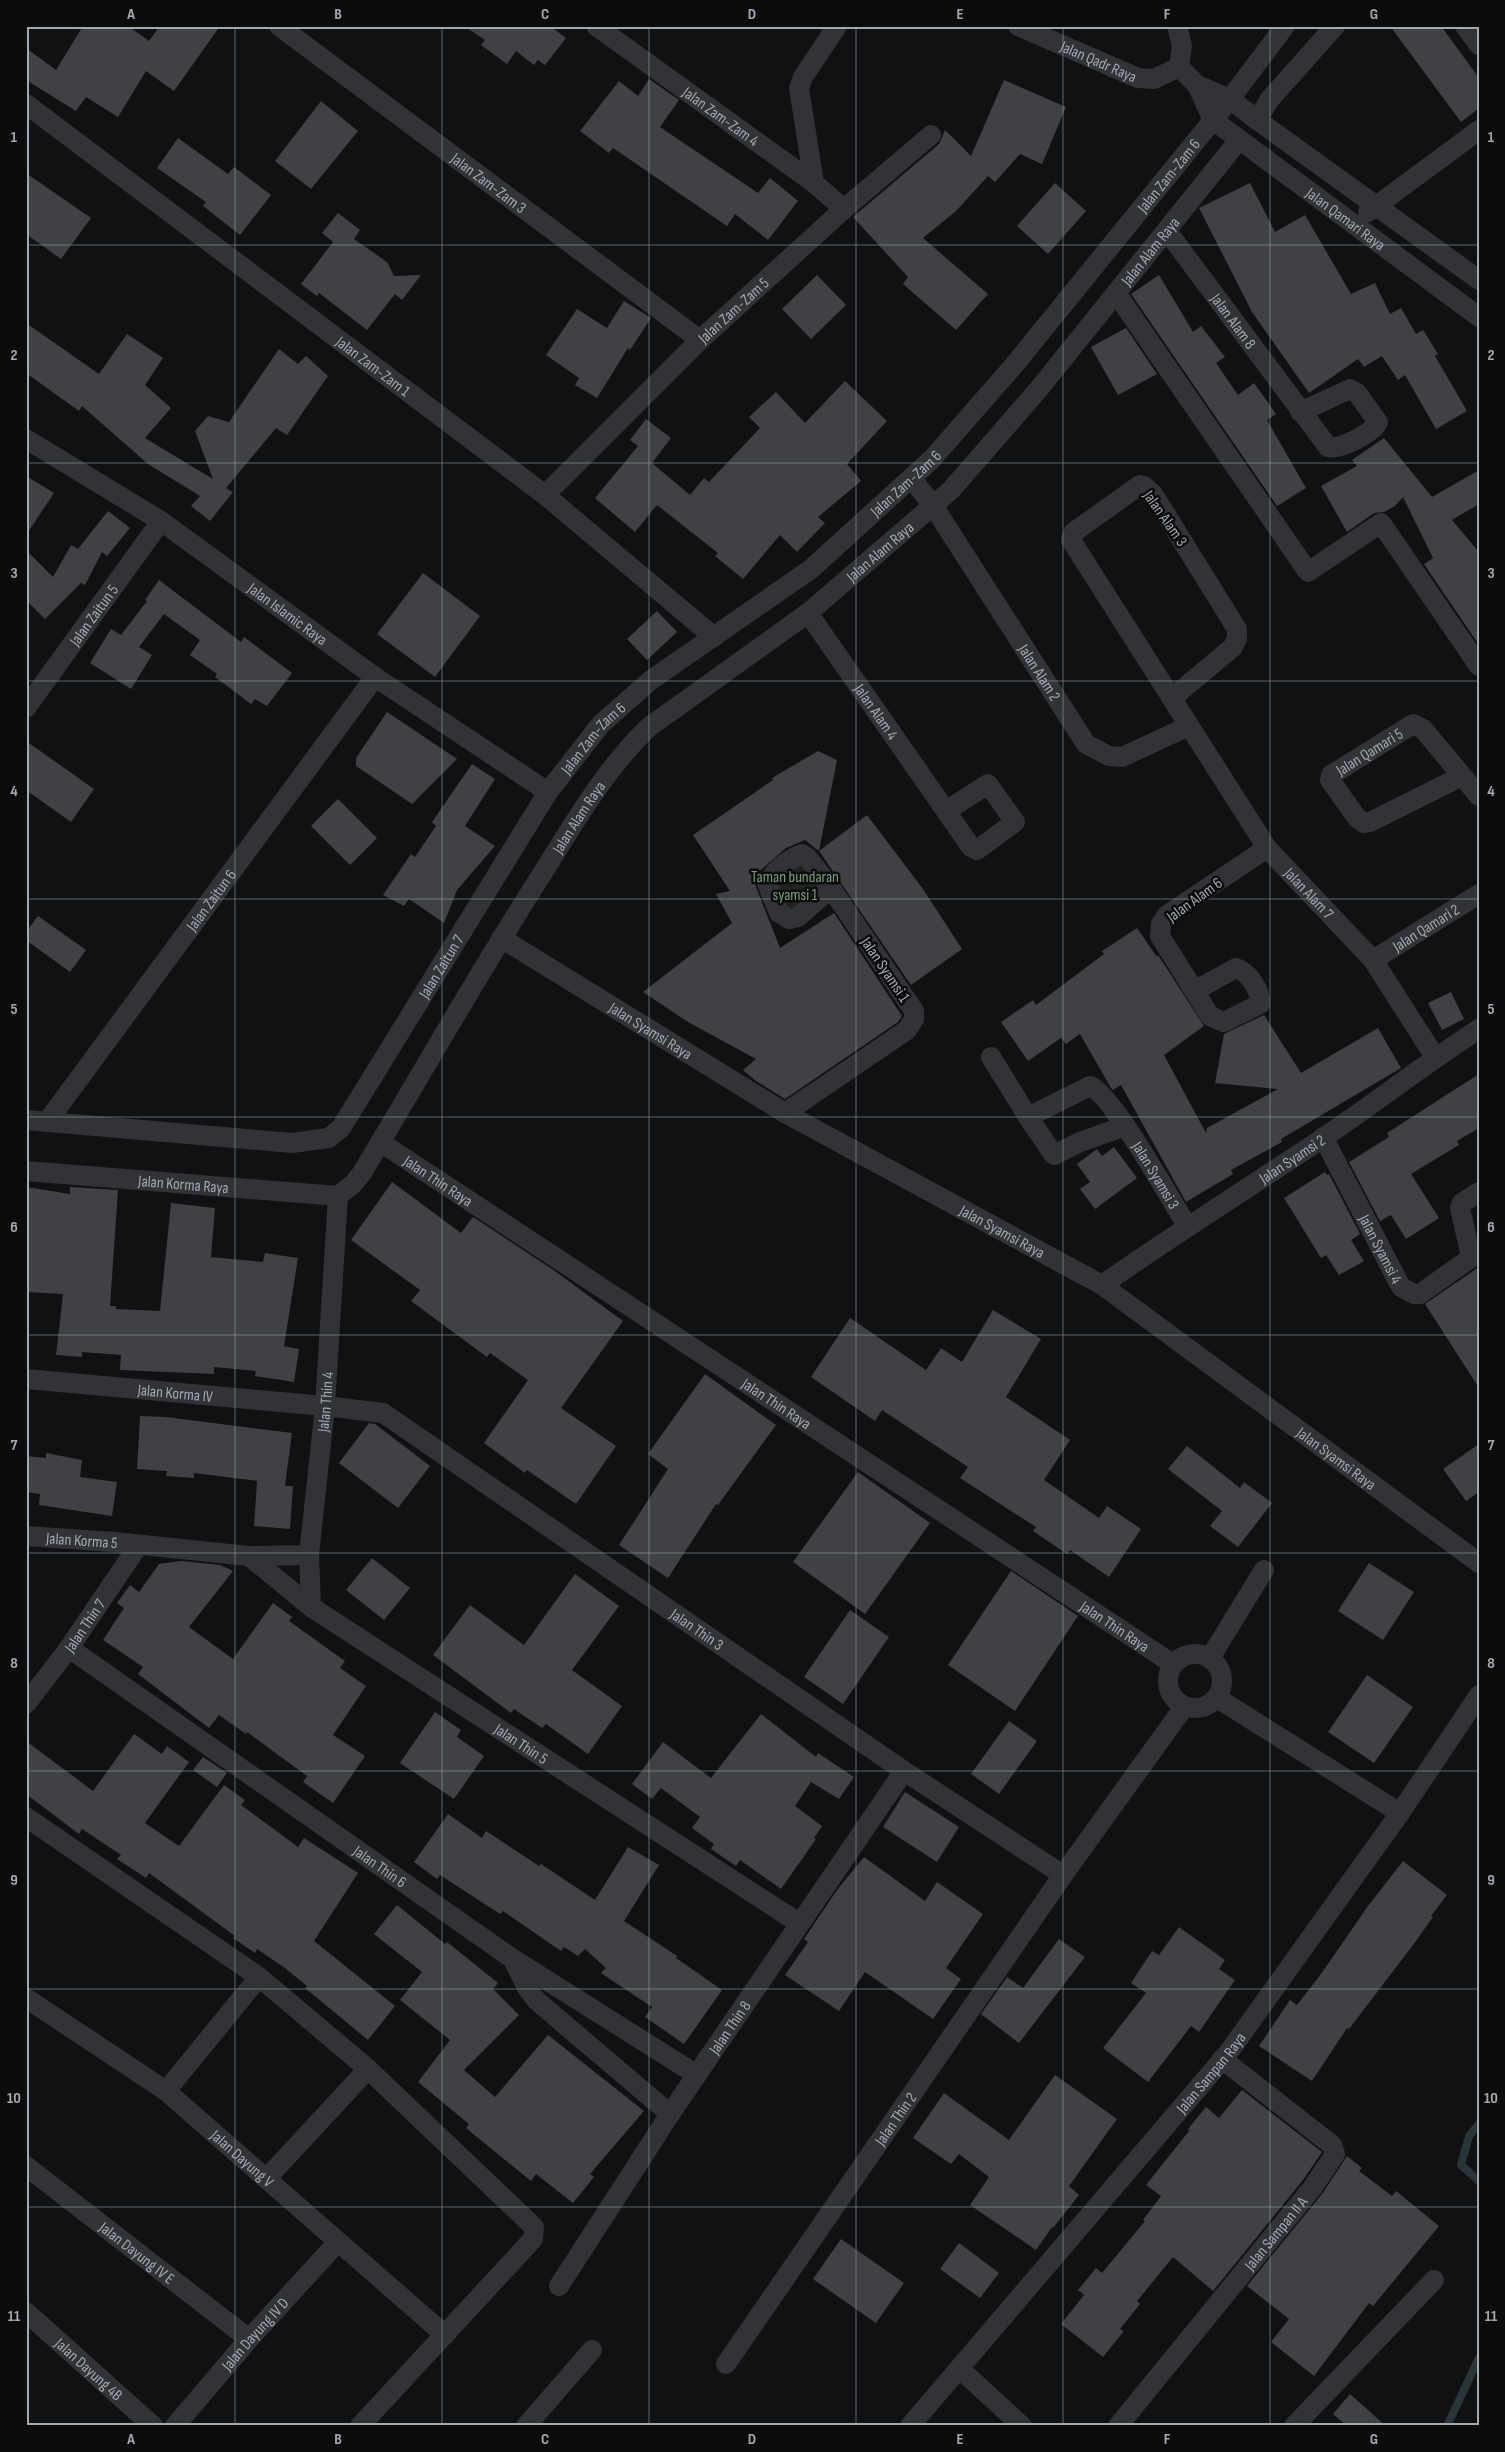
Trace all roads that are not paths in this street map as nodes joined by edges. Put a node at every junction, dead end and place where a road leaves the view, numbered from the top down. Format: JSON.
{"nodes":[{"id":1,"x":279,"y":26,"type":"edge"},
{"id":2,"x":596,"y":26,"type":"edge"},
{"id":3,"x":837,"y":26,"type":"edge"},
{"id":4,"x":1018,"y":26,"type":"edge"},
{"id":5,"x":1176,"y":26,"type":"edge"},
{"id":6,"x":1285,"y":26,"type":"edge"},
{"id":7,"x":1336,"y":26,"type":"edge"},
{"id":8,"x":1465,"y":26,"type":"edge"},
{"id":9,"x":1479,"y":45,"type":"edge"},
{"id":10,"x":1179,"y":67,"type":"junction"},
{"id":11,"x":1197,"y":85,"type":"junction"},
{"id":12,"x":1230,"y":99,"type":"junction"},
{"id":13,"x":26,"y":104,"type":"edge"},
{"id":14,"x":1213,"y":120,"type":"junction"},
{"id":15,"x":1257,"y":120,"type":"junction"},
{"id":16,"x":1479,"y":130,"type":"edge"},
{"id":17,"x":931,"y":135,"type":"dead end"},
{"id":18,"x":1239,"y":140,"type":"junction"},
{"id":19,"x":814,"y":183,"type":"junction"},
{"id":20,"x":1377,"y":204,"type":"junction"},
{"id":21,"x":844,"y":209,"type":"junction"},
{"id":22,"x":1353,"y":223,"type":"junction"},
{"id":23,"x":1167,"y":230,"type":"junction"},
{"id":24,"x":1479,"y":280,"type":"edge"},
{"id":25,"x":1116,"y":293,"type":"junction"},
{"id":26,"x":1479,"y":317,"type":"edge"},
{"id":27,"x":700,"y":340,"type":"junction"},
{"id":28,"x":1300,"y":412,"type":"dead end"},
{"id":29,"x":26,"y":439,"type":"edge"},
{"id":30,"x":912,"y":479,"type":"junction"},
{"id":31,"x":545,"y":495,"type":"junction"},
{"id":32,"x":934,"y":507,"type":"junction"},
{"id":33,"x":161,"y":522,"type":"junction"},
{"id":34,"x":808,"y":613,"type":"junction"},
{"id":35,"x":714,"y":637,"type":"junction"},
{"id":36,"x":1479,"y":666,"type":"edge"},
{"id":37,"x":375,"y":677,"type":"junction"},
{"id":38,"x":1172,"y":698,"type":"junction"},
{"id":39,"x":26,"y":708,"type":"edge"},
{"id":40,"x":1189,"y":726,"type":"junction"},
{"id":41,"x":1460,"y":777,"type":"junction"},
{"id":42,"x":548,"y":792,"type":"junction"},
{"id":43,"x":1479,"y":796,"type":"edge"},
{"id":44,"x":946,"y":811,"type":"dead end"},
{"id":45,"x":1268,"y":848,"type":"junction"},
{"id":46,"x":831,"y":888,"type":"dead end"},
{"id":47,"x":1479,"y":894,"type":"edge"},
{"id":48,"x":501,"y":938,"type":"junction"},
{"id":49,"x":1373,"y":960,"type":"junction"},
{"id":50,"x":1194,"y":991,"type":"dead end"},
{"id":51,"x":1479,"y":1029,"type":"edge"},
{"id":52,"x":991,"y":1057,"type":"dead end"},
{"id":53,"x":1435,"y":1057,"type":"junction"},
{"id":54,"x":785,"y":1113,"type":"junction"},
{"id":55,"x":1028,"y":1117,"type":"junction"},
{"id":56,"x":26,"y":1120,"type":"edge"},
{"id":57,"x":47,"y":1122,"type":"junction"},
{"id":58,"x":1125,"y":1126,"type":"junction"},
{"id":59,"x":1324,"y":1138,"type":"junction"},
{"id":60,"x":380,"y":1142,"type":"junction"},
{"id":61,"x":26,"y":1171,"type":"edge"},
{"id":62,"x":1479,"y":1192,"type":"edge"},
{"id":63,"x":338,"y":1196,"type":"junction"},
{"id":64,"x":1187,"y":1226,"type":"junction"},
{"id":65,"x":1475,"y":1254,"type":"edge"},
{"id":66,"x":1102,"y":1285,"type":"junction"},
{"id":67,"x":26,"y":1379,"type":"edge"},
{"id":68,"x":325,"y":1406,"type":"junction"},
{"id":69,"x":26,"y":1536,"type":"edge"},
{"id":70,"x":138,"y":1546,"type":"junction"},
{"id":71,"x":309,"y":1555,"type":"junction"},
{"id":72,"x":249,"y":1556,"type":"junction"},
{"id":73,"x":1479,"y":1563,"type":"edge"},
{"id":74,"x":1264,"y":1570,"type":"dead end"},
{"id":75,"x":311,"y":1607,"type":"junction"},
{"id":76,"x":69,"y":1648,"type":"junction"},
{"id":77,"x":1210,"y":1658,"type":"junction"},
{"id":78,"x":1173,"y":1664,"type":"junction"},
{"id":79,"x":1479,"y":1695,"type":"edge"},
{"id":80,"x":1217,"y":1698,"type":"junction"},
{"id":81,"x":26,"y":1704,"type":"edge"},
{"id":82,"x":1184,"y":1707,"type":"junction"},
{"id":83,"x":904,"y":1771,"type":"junction"},
{"id":84,"x":1400,"y":1813,"type":"junction"},
{"id":85,"x":26,"y":1818,"type":"edge"},
{"id":86,"x":1063,"y":1875,"type":"junction"},
{"id":87,"x":799,"y":1923,"type":"junction"},
{"id":88,"x":513,"y":1959,"type":"junction"},
{"id":89,"x":259,"y":1978,"type":"junction"},
{"id":90,"x":26,"y":1998,"type":"edge"},
{"id":91,"x":1222,"y":2059,"type":"junction"},
{"id":92,"x":368,"y":2069,"type":"junction"},
{"id":93,"x":697,"y":2075,"type":"junction"},
{"id":94,"x":166,"y":2092,"type":"junction"},
{"id":95,"x":670,"y":2114,"type":"junction"},
{"id":96,"x":26,"y":2166,"type":"edge"},
{"id":97,"x":266,"y":2179,"type":"junction"},
{"id":98,"x":337,"y":2242,"type":"junction"},
{"id":99,"x":1434,"y":2280,"type":"dead end"},
{"id":100,"x":559,"y":2286,"type":"dead end"},
{"id":101,"x":26,"y":2312,"type":"edge"},
{"id":102,"x":445,"y":2335,"type":"junction"},
{"id":103,"x":248,"y":2339,"type":"junction"},
{"id":104,"x":592,"y":2350,"type":"dead end"},
{"id":105,"x":726,"y":2364,"type":"dead end"},
{"id":106,"x":960,"y":2369,"type":"junction"},
{"id":107,"x":153,"y":2426,"type":"edge"},
{"id":108,"x":176,"y":2426,"type":"edge"},
{"id":109,"x":360,"y":2426,"type":"edge"},
{"id":110,"x":526,"y":2426,"type":"edge"},
{"id":111,"x":910,"y":2426,"type":"edge"},
{"id":112,"x":1022,"y":2426,"type":"edge"},
{"id":113,"x":1118,"y":2426,"type":"edge"},
{"id":114,"x":1294,"y":2426,"type":"edge"}],
"edges":[{"from":1,"to":27,"type":"street","name":"Jalan Zam-Zam 3"},
{"from":2,"to":19,"type":"street","name":"Jalan Zam-Zam 4"},
{"from":3,"to":19,"type":"street"},
{"from":4,"to":10,"type":"street","name":"Jalan Qadr Raya"},
{"from":5,"to":10,"type":"street"},
{"from":6,"to":12,"type":"street","name":"Jalan Zam-Zam 6"},
{"from":7,"to":15,"type":"street"},
{"from":8,"to":9,"type":"street"},
{"from":10,"to":11,"type":"street"},
{"from":11,"to":12,"type":"street","name":"Jalan Qamari Raya"},
{"from":11,"to":14,"type":"street"},
{"from":12,"to":14,"type":"street","name":"Jalan Zam-Zam 6"},
{"from":12,"to":15,"type":"street","name":"Jalan Qamari Raya"},
{"from":13,"to":31,"type":"street","name":"Jalan Zam-Zam 1"},
{"from":14,"to":18,"type":"street","name":"Jalan Qamari Raya"},
{"from":14,"to":30,"type":"street","name":"Jalan Zam-Zam 6"},
{"from":15,"to":20,"type":"street","name":"Jalan Qamari Raya"},
{"from":16,"to":20,"type":"street"},
{"from":17,"to":21,"type":"street","name":"Jalan Zam-Zam 5"},
{"from":18,"to":22,"type":"street","name":"Jalan Qamari Raya"},
{"from":18,"to":23,"type":"street","name":"Jalan Alam Raya"},
{"from":19,"to":21,"type":"street","name":"Jalan Zam-Zam 4"},
{"from":20,"to":22,"type":"street"},
{"from":20,"to":24,"type":"street","name":"Jalan Qamari Raya"},
{"from":21,"to":27,"type":"street","name":"Jalan Zam-Zam 5"},
{"from":22,"to":26,"type":"street","name":"Jalan Qamari Raya"},
{"from":23,"to":25,"type":"street","name":"Jalan Alam Raya"},
{"from":23,"to":28,"type":"street","name":"Jalan Alam 8"},
{"from":25,"to":32,"type":"street","name":"Jalan Alam Raya"},
{"from":25,"to":36,"type":"street"},
{"from":27,"to":31,"type":"street","name":"Jalan Zam-Zam 5"},
{"from":29,"to":33,"type":"street","name":"Jalan Islamic Raya"},
{"from":30,"to":32,"type":"street","name":"Jalan Alam 2"},
{"from":30,"to":35,"type":"street","name":"Jalan Zam-Zam 6"},
{"from":31,"to":35,"type":"street","name":"Jalan Zam-Zam 1"},
{"from":32,"to":34,"type":"street","name":"Jalan Alam Raya"},
{"from":32,"to":40,"type":"street","name":"Jalan Alam 2"},
{"from":33,"to":37,"type":"street","name":"Jalan Islamic Raya"},
{"from":33,"to":39,"type":"street","name":"Jalan Zaitun 5"},
{"from":34,"to":44,"type":"street","name":"Jalan Alam 4"},
{"from":34,"to":48,"type":"street","name":"Jalan Alam Raya"},
{"from":35,"to":42,"type":"street","name":"Jalan Zam-Zam 6"},
{"from":37,"to":42,"type":"street","name":"Jalan Islamic Raya"},
{"from":37,"to":57,"type":"street","name":"Jalan Zaitun 6"},
{"from":38,"to":38,"type":"street","name":"Jalan Alam 3"},
{"from":38,"to":40,"type":"street","name":"Jalan Alam 3"},
{"from":40,"to":45,"type":"street","name":"Jalan Alam 7"},
{"from":41,"to":41,"type":"street","name":"Jalan Qamari 5"},
{"from":41,"to":43,"type":"street","name":"Jalan Qamari 5"},
{"from":42,"to":57,"type":"street","name":"Jalan Zaitun 7"},
{"from":45,"to":49,"type":"street","name":"Jalan Alam 7"},
{"from":45,"to":50,"type":"street","name":"Jalan Alam 6"},
{"from":46,"to":54,"type":"street","name":"Jalan Syamsi 1"},
{"from":47,"to":49,"type":"street","name":"Jalan Qamari 2"},
{"from":48,"to":54,"type":"street","name":"Jalan Syamsi Raya"},
{"from":48,"to":60,"type":"street","name":"Jalan Alam Raya"},
{"from":49,"to":53,"type":"street","name":"Jalan Alam 7"},
{"from":51,"to":53,"type":"street","name":"Jalan Syamsi 2"},
{"from":52,"to":55,"type":"street"},
{"from":53,"to":59,"type":"street","name":"Jalan Syamsi 2"},
{"from":54,"to":66,"type":"street","name":"Jalan Syamsi Raya"},
{"from":55,"to":58,"type":"street","name":"Jalan Syamsi 3"},
{"from":55,"to":58,"type":"street","name":"Jalan Syamsi 3"},
{"from":56,"to":57,"type":"street"},
{"from":58,"to":64,"type":"street","name":"Jalan Syamsi 3"},
{"from":59,"to":64,"type":"street","name":"Jalan Syamsi 2"},
{"from":59,"to":65,"type":"street","name":"Jalan Syamsi 4"},
{"from":60,"to":63,"type":"street","name":"Jalan Alam Raya"},
{"from":60,"to":78,"type":"street","name":"Jalan Thin Raya"},
{"from":61,"to":63,"type":"street","name":"Jalan Korma Raya"},
{"from":62,"to":65,"type":"street","name":"Jalan Syamsi 4"},
{"from":63,"to":68,"type":"street","name":"Jalan Thin 4"},
{"from":64,"to":66,"type":"street","name":"Jalan Syamsi 2"},
{"from":66,"to":73,"type":"street","name":"Jalan Syamsi Raya"},
{"from":67,"to":68,"type":"street","name":"Jalan Korma IV"},
{"from":68,"to":71,"type":"street","name":"Jalan Thin 4"},
{"from":68,"to":83,"type":"street","name":"Jalan Thin 3"},
{"from":69,"to":70,"type":"street","name":"Jalan Korma 5"},
{"from":70,"to":72,"type":"street","name":"Jalan Korma 5"},
{"from":70,"to":76,"type":"street","name":"Jalan Thin 7"},
{"from":71,"to":72,"type":"street","name":"Jalan Korma 5"},
{"from":71,"to":75,"type":"street","name":"Jalan Thin 4"},
{"from":72,"to":75,"type":"street","name":"Jalan Thin 5"},
{"from":74,"to":77,"type":"street"},
{"from":75,"to":87,"type":"street","name":"Jalan Thin 5"},
{"from":76,"to":81,"type":"street","name":"Jalan Thin 7"},
{"from":76,"to":88,"type":"street","name":"Jalan Thin 6"},
{"from":77,"to":78,"type":"street"},
{"from":77,"to":80,"type":"street"},
{"from":78,"to":82,"type":"street"},
{"from":79,"to":84,"type":"street","name":"Jalan Sampan Raya"},
{"from":80,"to":82,"type":"street"},
{"from":80,"to":84,"type":"street"},
{"from":82,"to":86,"type":"street","name":"Jalan Thin 2"},
{"from":83,"to":86,"type":"street","name":"Jalan Thin 3"},
{"from":83,"to":87,"type":"street","name":"Jalan Thin 8"},
{"from":84,"to":91,"type":"street","name":"Jalan Sampan Raya"},
{"from":85,"to":89,"type":"street"},
{"from":86,"to":105,"type":"street","name":"Jalan Thin 2"},
{"from":87,"to":93,"type":"street","name":"Jalan Thin 8"},
{"from":88,"to":93,"type":"street","name":"Jalan Thin 6"},
{"from":88,"to":95,"type":"street"},
{"from":89,"to":92,"type":"street"},
{"from":89,"to":94,"type":"street"},
{"from":90,"to":94,"type":"street","name":"Jalan Dayung V"},
{"from":91,"to":106,"type":"street","name":"Jalan Sampan Raya"},
{"from":91,"to":113,"type":"street","name":"Jalan Sampan II A"},
{"from":92,"to":97,"type":"street"},
{"from":92,"to":102,"type":"street"},
{"from":93,"to":95,"type":"street","name":"Jalan Thin 8"},
{"from":94,"to":97,"type":"street","name":"Jalan Dayung V"},
{"from":95,"to":100,"type":"street","name":"Jalan Thin 8"},
{"from":96,"to":103,"type":"street","name":"Jalan Dayung IV E"},
{"from":97,"to":98,"type":"street","name":"Jalan Dayung V"},
{"from":98,"to":102,"type":"street","name":"Jalan Dayung V"},
{"from":98,"to":103,"type":"street","name":"Jalan Dayung IV D"},
{"from":99,"to":114,"type":"street"},
{"from":101,"to":107,"type":"street","name":"Jalan Dayung 4B"},
{"from":102,"to":109,"type":"street"},
{"from":103,"to":108,"type":"street","name":"Jalan Dayung IV D"},
{"from":104,"to":110,"type":"street"},
{"from":106,"to":111,"type":"street","name":"Jalan Sampan Raya"},
{"from":106,"to":112,"type":"street"}]}
